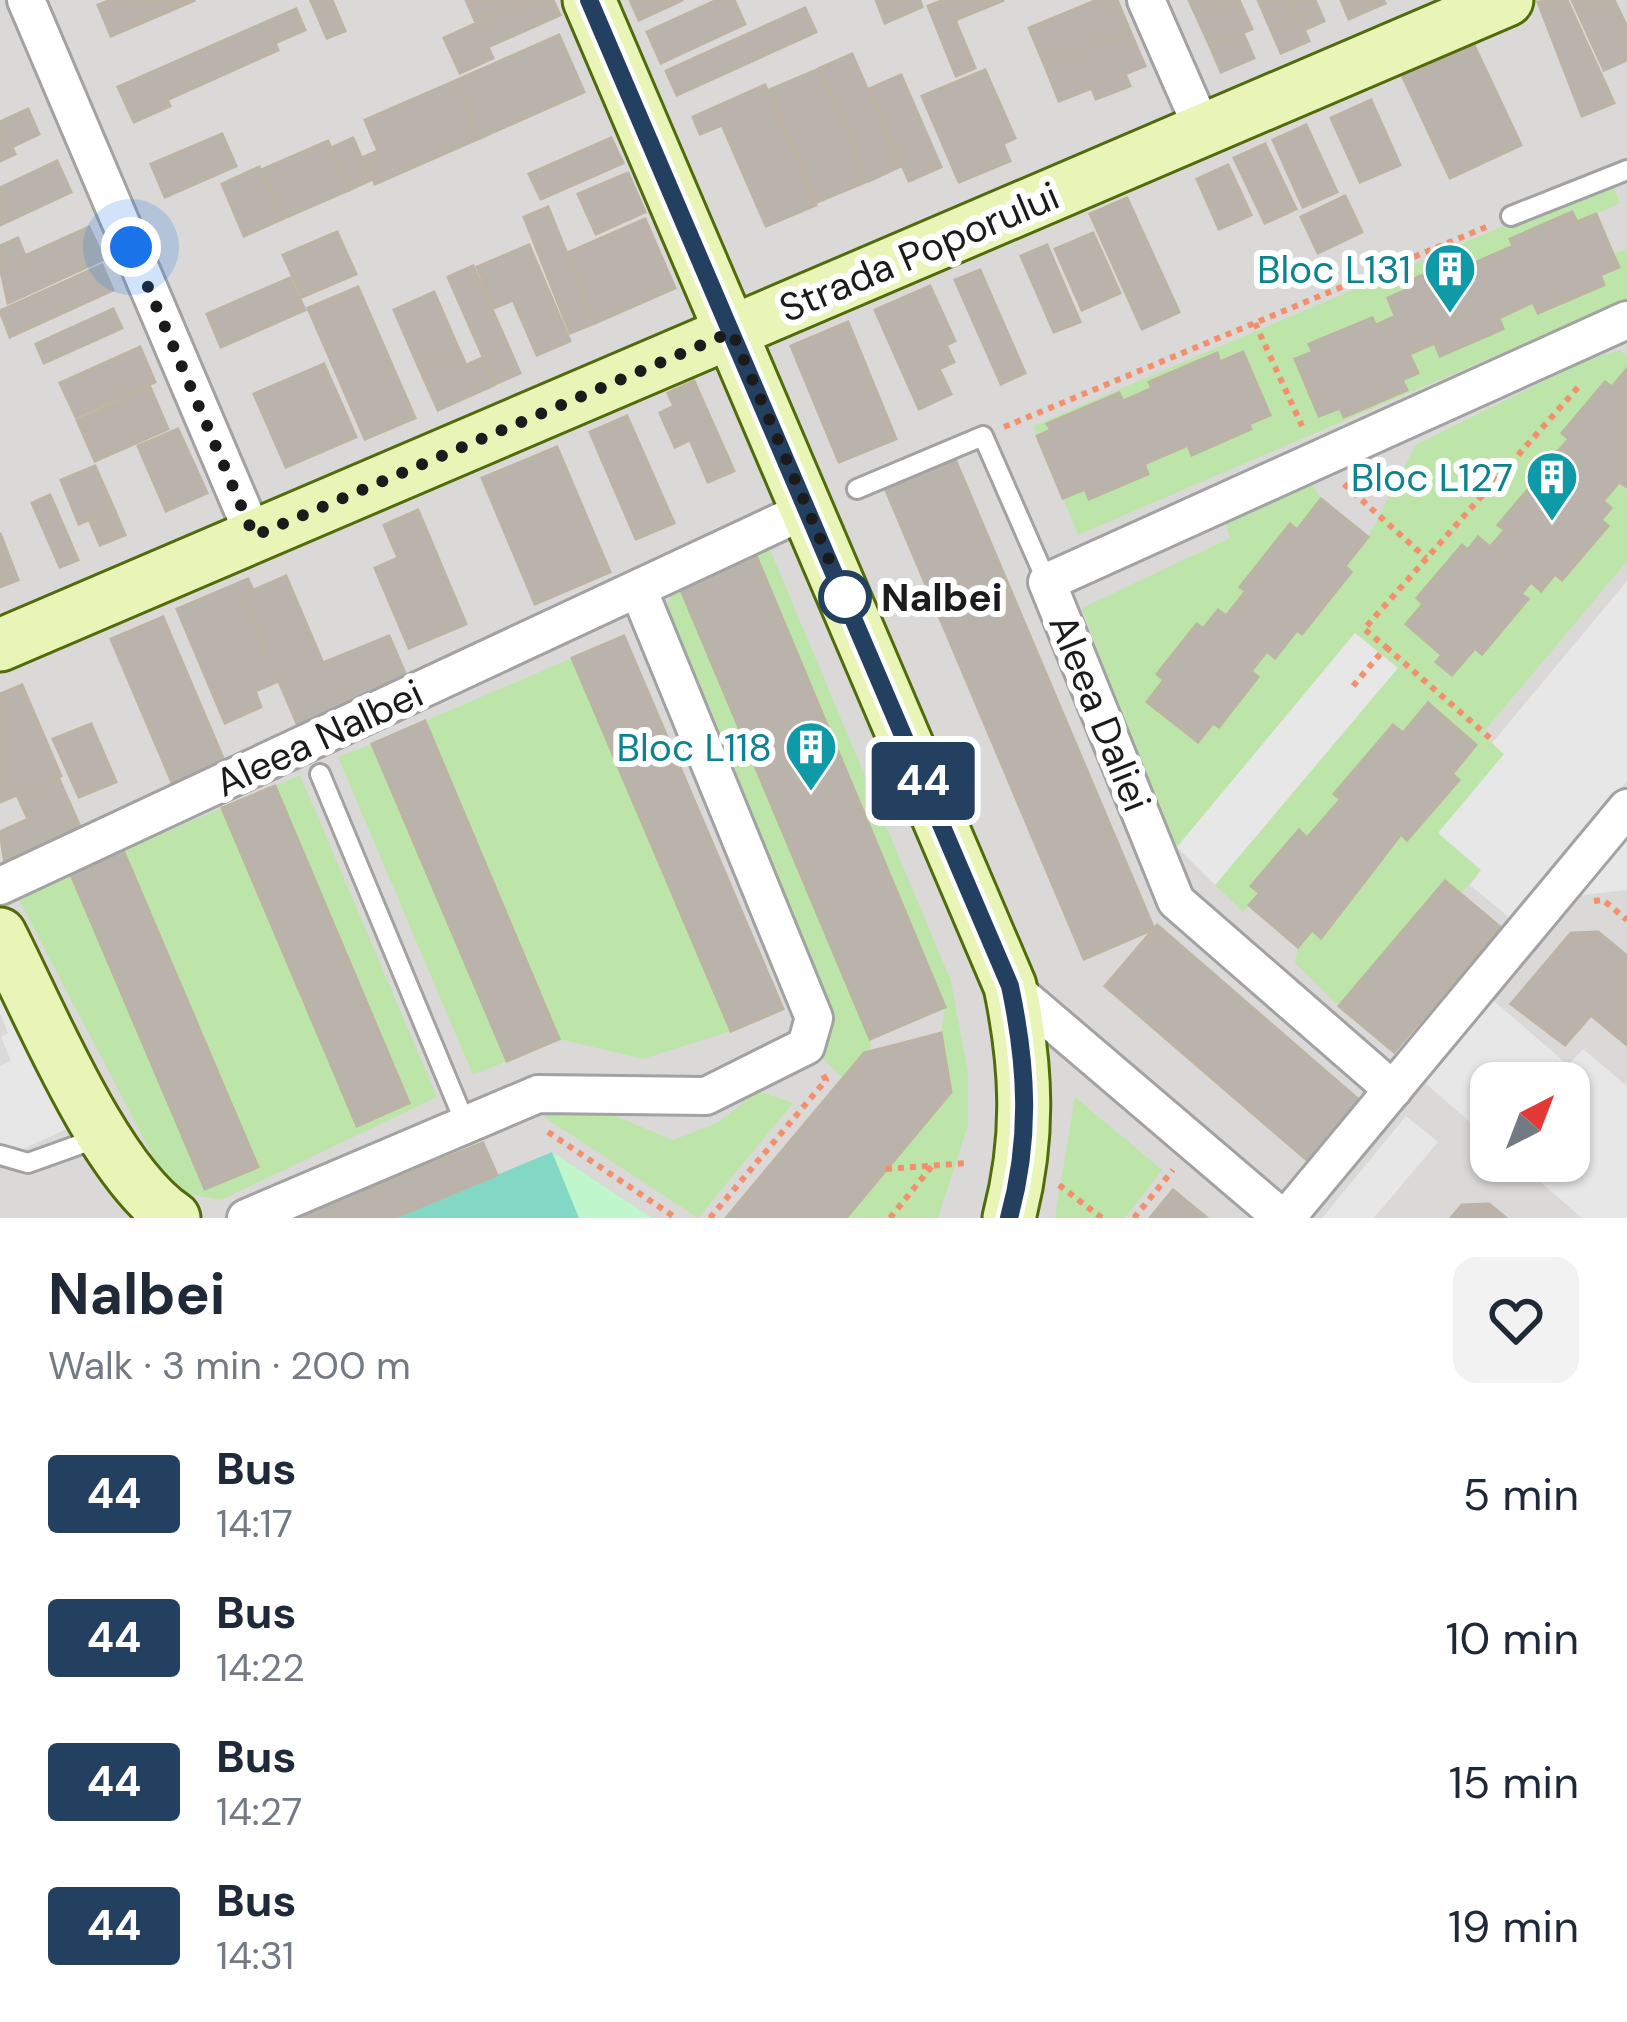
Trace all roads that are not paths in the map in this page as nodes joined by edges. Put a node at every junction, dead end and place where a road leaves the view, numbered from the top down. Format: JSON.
{"nodes":[{"id":1,"x":26,"y":0,"type":"edge"},
{"id":2,"x":589,"y":0,"type":"edge"},
{"id":3,"x":1146,"y":0,"type":"edge"},
{"id":4,"x":1507,"y":0,"type":"edge"},
{"id":5,"x":1202,"y":130,"type":"junction"},
{"id":6,"x":1627,"y":170,"type":"edge"},
{"id":7,"x":1511,"y":216,"type":"road end"},
{"id":8,"x":1627,"y":320,"type":"edge"},
{"id":9,"x":732,"y":332,"type":"junction"},
{"id":10,"x":857,"y":488,"type":"dead end"},
{"id":11,"x":808,"y":509,"type":"junction"},
{"id":12,"x":254,"y":536,"type":"junction"},
{"id":13,"x":1047,"y":583,"type":"junction"},
{"id":14,"x":639,"y":590,"type":"junction"},
{"id":15,"x":0,"y":644,"type":"edge"},
{"id":16,"x":320,"y":774,"type":"dead end"},
{"id":17,"x":1627,"y":808,"type":"edge"},
{"id":18,"x":0,"y":886,"type":"edge"},
{"id":19,"x":0,"y":934,"type":"edge"},
{"id":20,"x":1010,"y":986,"type":"junction"},
{"id":21,"x":1393,"y":1090,"type":"junction"},
{"id":22,"x":466,"y":1125,"type":"junction"},
{"id":23,"x":105,"y":1135,"type":"junction"},
{"id":24,"x":0,"y":1155,"type":"edge"},
{"id":25,"x":174,"y":1218,"type":"edge"},
{"id":26,"x":246,"y":1218,"type":"edge"},
{"id":27,"x":1009,"y":1218,"type":"edge"},
{"id":28,"x":1284,"y":1218,"type":"edge"}],
"edges":[{"from":1,"to":12,"type":"street"},
{"from":2,"to":9,"type":"street"},
{"from":3,"to":5,"type":"street"},
{"from":4,"to":5,"type":"street","name":"Strada Poporului"},
{"from":5,"to":9,"type":"street","name":"Strada Poporului"},
{"from":6,"to":7,"type":"lane"},
{"from":8,"to":13,"type":"street","name":"Aleea Daliei"},
{"from":9,"to":11,"type":"street"},
{"from":9,"to":12,"type":"street","name":"Strada Poporului"},
{"from":10,"to":13,"type":"lane"},
{"from":11,"to":14,"type":"street","name":"Aleea Nalbei"},
{"from":11,"to":20,"type":"street"},
{"from":12,"to":15,"type":"street","name":"Strada Poporului"},
{"from":13,"to":21,"type":"street","name":"Aleea Daliei"},
{"from":14,"to":18,"type":"street","name":"Aleea Nalbei"},
{"from":14,"to":22,"type":"street"},
{"from":16,"to":22,"type":"lane"},
{"from":17,"to":21,"type":"street"},
{"from":19,"to":23,"type":"street"},
{"from":20,"to":27,"type":"street"},
{"from":20,"to":28,"type":"street"},
{"from":21,"to":28,"type":"street"},
{"from":22,"to":26,"type":"street"},
{"from":23,"to":24,"type":"lane"},
{"from":23,"to":25,"type":"street"}]}
